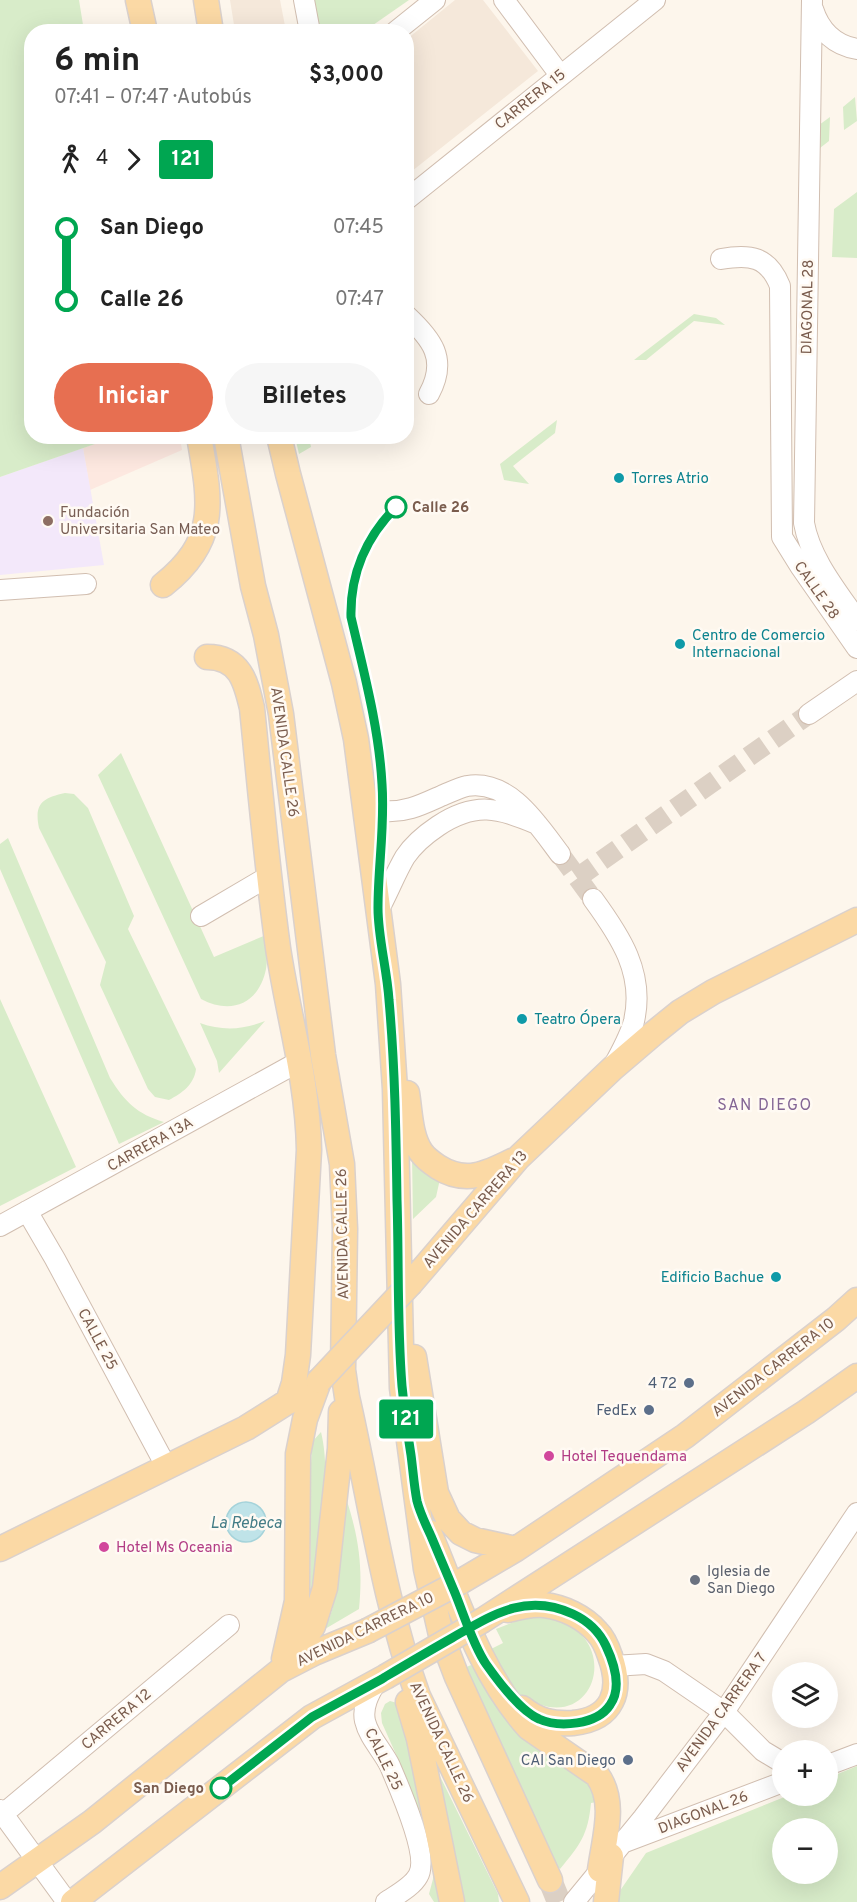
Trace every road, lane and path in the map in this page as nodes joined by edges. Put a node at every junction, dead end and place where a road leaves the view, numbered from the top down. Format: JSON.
{"nodes":[{"id":1,"x":136,"y":0,"type":"edge"},
{"id":2,"x":206,"y":0,"type":"edge"},
{"id":3,"x":304,"y":0,"type":"edge"},
{"id":4,"x":435,"y":0,"type":"edge"},
{"id":5,"x":504,"y":0,"type":"edge"},
{"id":6,"x":655,"y":0,"type":"edge"},
{"id":7,"x":811,"y":2,"type":"edge"},
{"id":8,"x":135,"y":24,"type":"edge"},
{"id":9,"x":144,"y":24,"type":"edge"},
{"id":10,"x":210,"y":24,"type":"edge"},
{"id":11,"x":308,"y":24,"type":"edge"},
{"id":12,"x":405,"y":24,"type":"edge"},
{"id":13,"x":857,"y":49,"type":"edge"},
{"id":14,"x":560,"y":75,"type":"junction"},
{"id":15,"x":414,"y":194,"type":"edge"},
{"id":16,"x":721,"y":259,"type":"dead end"},
{"id":17,"x":414,"y":323,"type":"edge"},
{"id":18,"x":429,"y":394,"type":"dead end"},
{"id":19,"x":200,"y":444,"type":"edge"},
{"id":20,"x":227,"y":444,"type":"edge"},
{"id":21,"x":281,"y":444,"type":"edge"},
{"id":22,"x":804,"y":523,"type":"joint"},
{"id":23,"x":781,"y":530,"type":"joint"},
{"id":24,"x":86,"y":584,"type":"dead end"},
{"id":25,"x":163,"y":585,"type":"dead end"},
{"id":26,"x":0,"y":590,"type":"edge"},
{"id":27,"x":850,"y":613,"type":"edge"},
{"id":28,"x":857,"y":648,"type":"edge"},
{"id":29,"x":207,"y":657,"type":"dead end"},
{"id":30,"x":857,"y":681,"type":"edge"},
{"id":31,"x":809,"y":714,"type":"tunnel mouth"},
{"id":32,"x":383,"y":811,"type":"dead end"},
{"id":33,"x":537,"y":824,"type":"junction"},
{"id":34,"x":560,"y":854,"type":"tunnel mouth"},
{"id":35,"x":269,"y":876,"type":"junction"},
{"id":36,"x":593,"y":899,"type":"tunnel mouth"},
{"id":37,"x":378,"y":911,"type":"junction"},
{"id":38,"x":201,"y":916,"type":"dead end"},
{"id":39,"x":857,"y":920,"type":"edge"},
{"id":40,"x":294,"y":946,"type":"junction"},
{"id":41,"x":388,"y":984,"type":"junction"},
{"id":42,"x":300,"y":1061,"type":"junction"},
{"id":43,"x":613,"y":1068,"type":"junction"},
{"id":44,"x":518,"y":1158,"type":"junction"},
{"id":45,"x":27,"y":1211,"type":"junction"},
{"id":46,"x":0,"y":1226,"type":"edge"},
{"id":47,"x":405,"y":1276,"type":"junction"},
{"id":48,"x":857,"y":1300,"type":"edge"},
{"id":49,"x":343,"y":1370,"type":"junction"},
{"id":50,"x":857,"y":1376,"type":"edge"},
{"id":51,"x":319,"y":1380,"type":"junction"},
{"id":52,"x":288,"y":1402,"type":"junction"},
{"id":53,"x":167,"y":1468,"type":"junction"},
{"id":54,"x":418,"y":1504,"type":"junction"},
{"id":55,"x":857,"y":1513,"type":"edge"},
{"id":56,"x":0,"y":1549,"type":"edge"},
{"id":57,"x":516,"y":1549,"type":"junction"},
{"id":58,"x":388,"y":1597,"type":"junction"},
{"id":59,"x":490,"y":1616,"type":"junction"},
{"id":60,"x":229,"y":1625,"type":"dead end"},
{"id":61,"x":484,"y":1661,"type":"junction"},
{"id":62,"x":613,"y":1666,"type":"junction"},
{"id":63,"x":281,"y":1670,"type":"junction"},
{"id":64,"x":380,"y":1680,"type":"junction"},
{"id":65,"x":724,"y":1712,"type":"junction"},
{"id":66,"x":857,"y":1754,"type":"edge"},
{"id":67,"x":772,"y":1756,"type":"edge"},
{"id":68,"x":838,"y":1761,"type":"edge"},
{"id":69,"x":772,"y":1787,"type":"edge"},
{"id":70,"x":1,"y":1812,"type":"edge"},
{"id":71,"x":611,"y":1857,"type":"junction"},
{"id":72,"x":37,"y":1861,"type":"junction"},
{"id":73,"x":550,"y":1880,"type":"tunnel mouth"},
{"id":74,"x":0,"y":1887,"type":"edge"},
{"id":75,"x":577,"y":1898,"type":"edge"},
{"id":76,"x":67,"y":1902,"type":"edge"},
{"id":77,"x":73,"y":1902,"type":"edge"},
{"id":78,"x":386,"y":1902,"type":"edge"},
{"id":79,"x":452,"y":1902,"type":"edge"},
{"id":80,"x":517,"y":1902,"type":"edge"},
{"id":81,"x":606,"y":1902,"type":"edge"}],
"edges":[{"from":1,"to":8,"type":"main road"},
{"from":1,"to":9,"type":"main road"},
{"from":2,"to":10,"type":"main road"},
{"from":3,"to":11,"type":"street"},
{"from":4,"to":12,"type":"street"},
{"from":5,"to":14,"type":"street"},
{"from":6,"to":14,"type":"street","name":"CARRERA 15"},
{"from":7,"to":13,"type":"street"},
{"from":7,"to":22,"type":"street","name":"DIAGONAL 28"},
{"from":14,"to":15,"type":"street","name":"CARRERA 15"},
{"from":16,"to":23,"type":"street","name":"DIAGONAL 28"},
{"from":17,"to":18,"type":"street"},
{"from":19,"to":25,"type":"main road"},
{"from":20,"to":40,"type":"main road","name":"AVENIDA CALLE 26"},
{"from":21,"to":37,"type":"main road"},
{"from":22,"to":27,"type":"street","name":"CALLE 28"},
{"from":23,"to":27,"type":"street","name":"CALLE 28"},
{"from":24,"to":26,"type":"street"},
{"from":27,"to":28,"type":"street","name":"CALLE 28"},
{"from":29,"to":35,"type":"main road"},
{"from":30,"to":31,"type":"street"},
{"from":32,"to":33,"type":"street"},
{"from":33,"to":34,"type":"street"},
{"from":33,"to":37,"type":"street"},
{"from":35,"to":38,"type":"street"},
{"from":35,"to":40,"type":"main road"},
{"from":36,"to":43,"type":"street"},
{"from":37,"to":41,"type":"main road"},
{"from":39,"to":43,"type":"main road","name":"AVENIDA CARRERA 13"},
{"from":40,"to":42,"type":"main road"},
{"from":40,"to":49,"type":"main road","name":"AVENIDA CALLE 26"},
{"from":41,"to":44,"type":"main road"},
{"from":41,"to":47,"type":"main road"},
{"from":42,"to":45,"type":"street","name":"CARRERA 13A"},
{"from":42,"to":52,"type":"main road"},
{"from":43,"to":44,"type":"main road","name":"AVENIDA CARRERA 13"},
{"from":44,"to":47,"type":"main road","name":"AVENIDA CARRERA 13"},
{"from":45,"to":46,"type":"street","name":"CARRERA 13A"},
{"from":45,"to":53,"type":"street","name":"CALLE 25"},
{"from":47,"to":51,"type":"main road","name":"AVENIDA CARRERA 13","bridge":true},
{"from":47,"to":54,"type":"main road"},
{"from":47,"to":57,"type":"main road"},
{"from":48,"to":57,"type":"main road","name":"AVENIDA CARRERA 10"},
{"from":49,"to":58,"type":"main road","name":"AVENIDA CALLE 26"},
{"from":49,"to":63,"type":"main road"},
{"from":50,"to":59,"type":"main road"},
{"from":51,"to":52,"type":"main road","name":"AVENIDA CARRERA 13"},
{"from":51,"to":63,"type":"main road"},
{"from":52,"to":53,"type":"main road","name":"AVENIDA CARRERA 13"},
{"from":53,"to":56,"type":"main road","name":"AVENIDA CARRERA 13"},
{"from":54,"to":61,"type":"main road"},
{"from":54,"to":73,"type":"main road"},
{"from":55,"to":65,"type":"street","name":"AVENIDA CARRERA 7"},
{"from":57,"to":63,"type":"main road","name":"AVENIDA CARRERA 10","bridge":true},
{"from":58,"to":79,"type":"main road"},
{"from":58,"to":80,"type":"main road","name":"AVENIDA CALLE 26"},
{"from":59,"to":62,"type":"main road"},
{"from":59,"to":64,"type":"main road","bridge":true},
{"from":60,"to":70,"type":"street","name":"CARRERA 12"},
{"from":61,"to":62,"type":"main road"},
{"from":61,"to":71,"type":"main road"},
{"from":62,"to":65,"type":"street"},
{"from":63,"to":72,"type":"main road","name":"AVENIDA CARRERA 10"},
{"from":64,"to":77,"type":"main road"},
{"from":64,"to":78,"type":"street","name":"CALLE 25"},
{"from":65,"to":67,"type":"street"},
{"from":65,"to":71,"type":"street","name":"AVENIDA CARRERA 7"},
{"from":66,"to":68,"type":"street"},
{"from":69,"to":71,"type":"street","name":"DIAGONAL 26"},
{"from":70,"to":72,"type":"street"},
{"from":71,"to":75,"type":"street","name":"AVENIDA CARRERA 7"},
{"from":71,"to":81,"type":"main road"},
{"from":72,"to":74,"type":"main road","name":"AVENIDA CARRERA 10"},
{"from":72,"to":76,"type":"street"}]}
